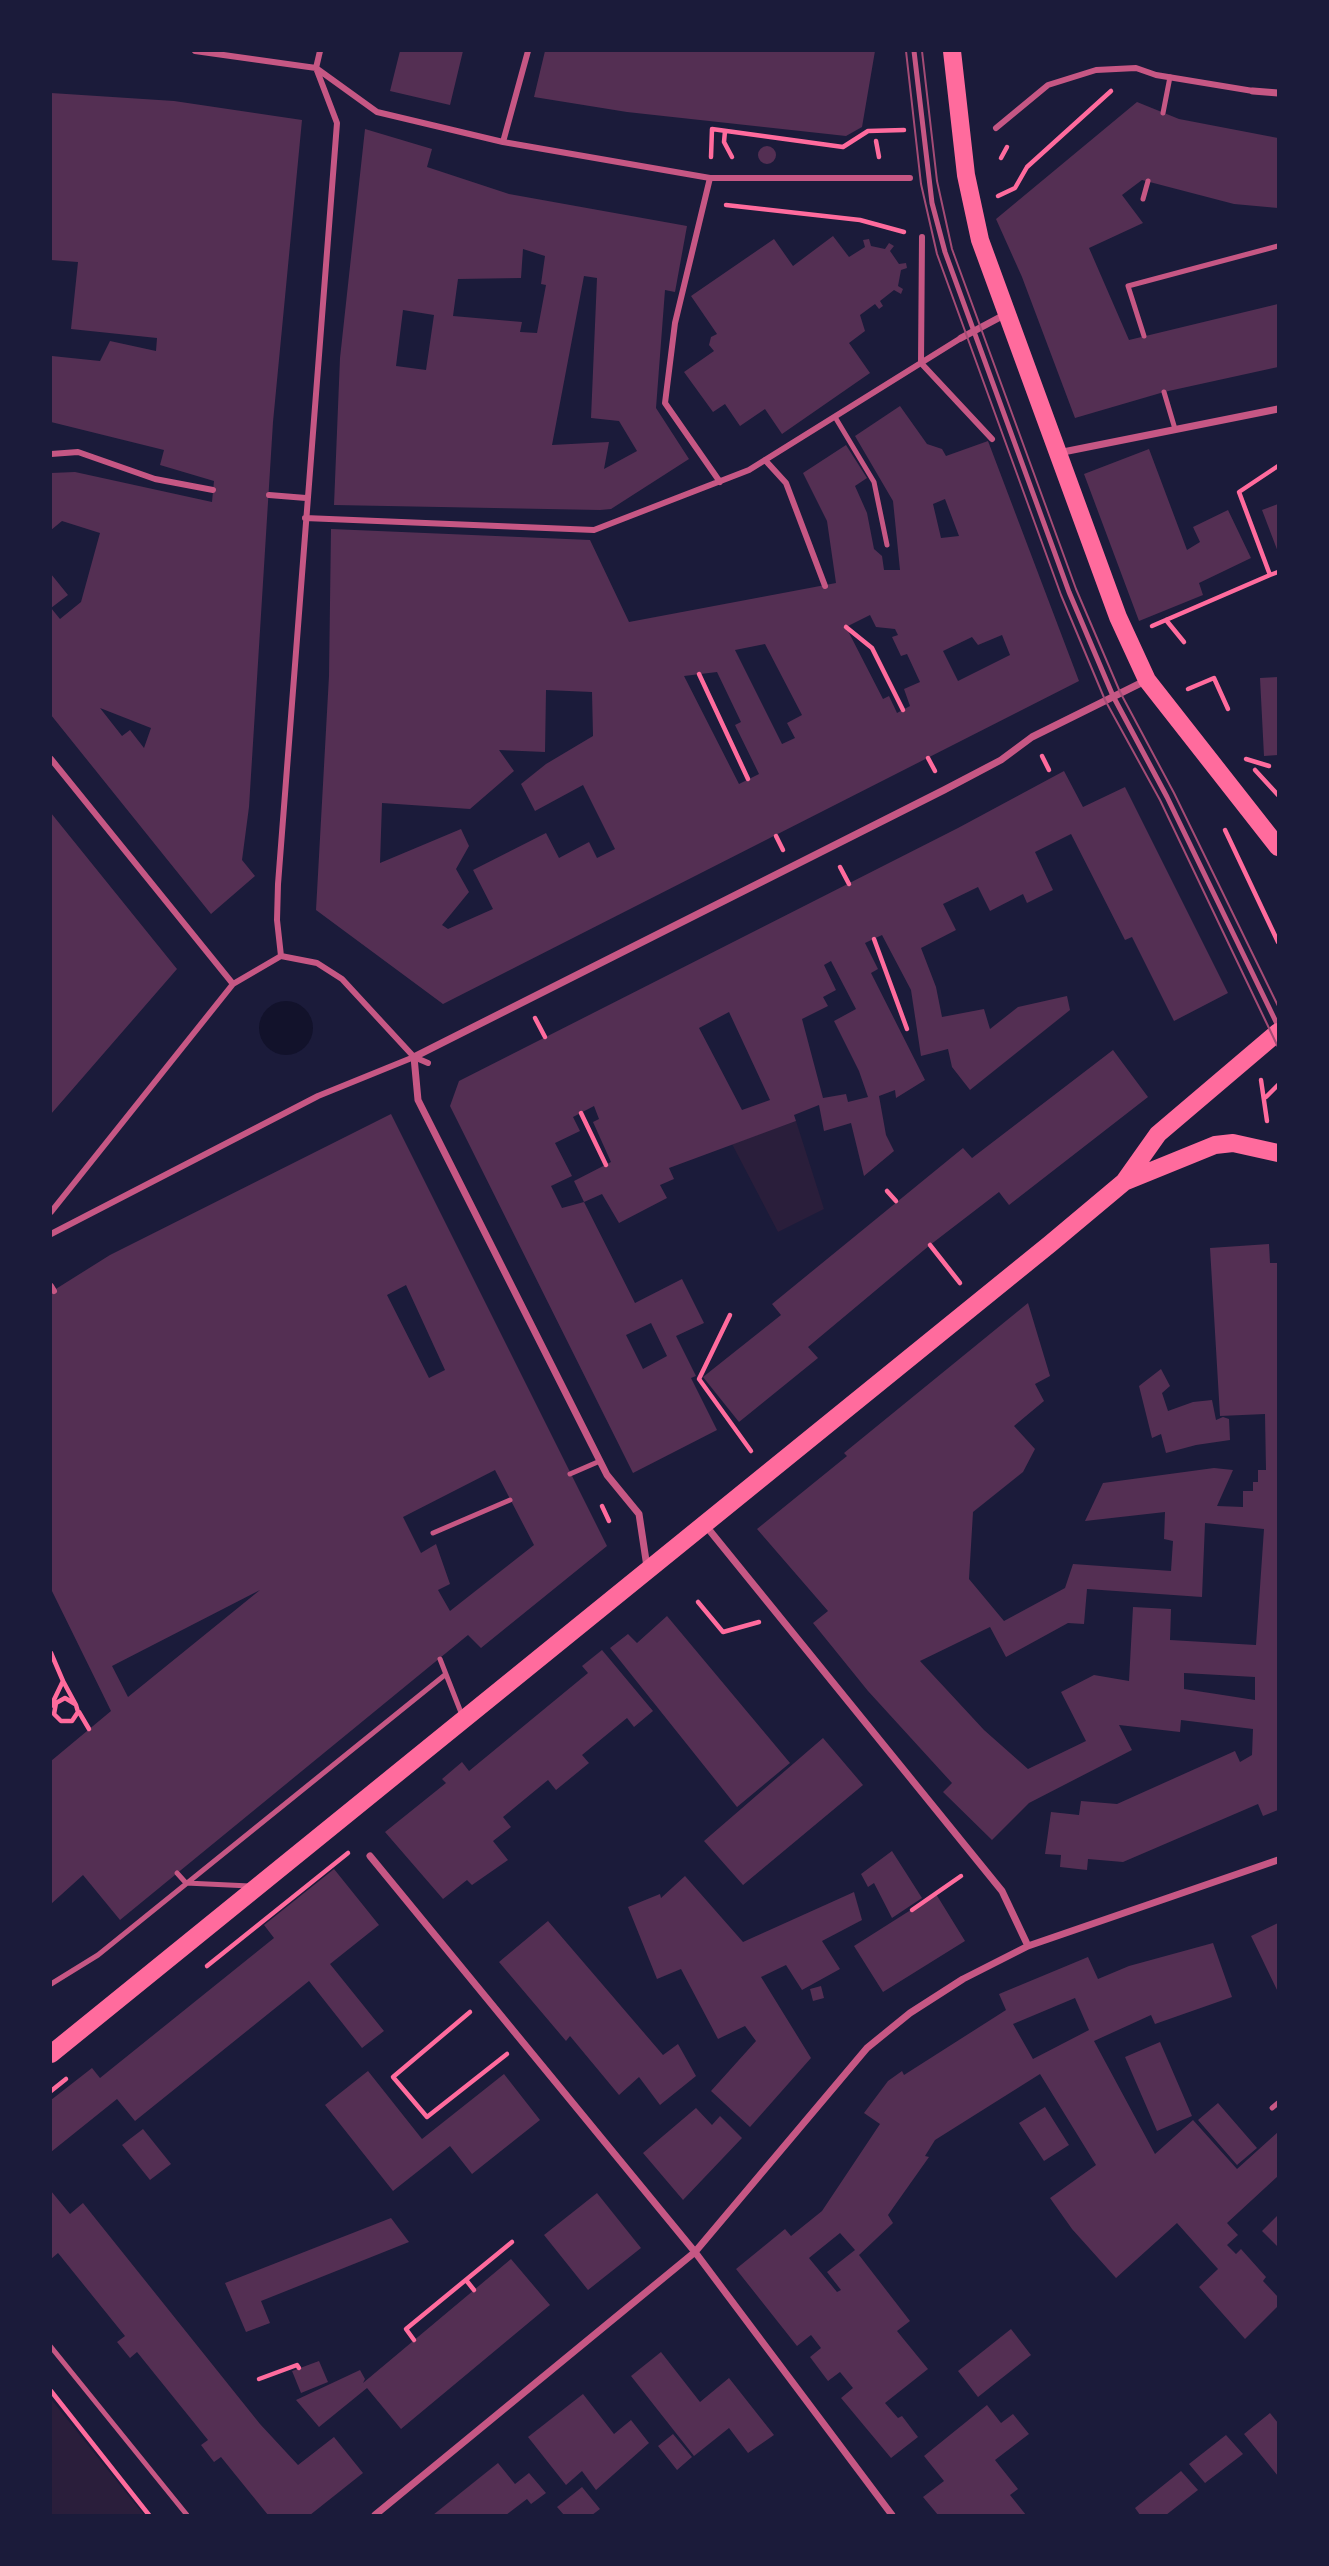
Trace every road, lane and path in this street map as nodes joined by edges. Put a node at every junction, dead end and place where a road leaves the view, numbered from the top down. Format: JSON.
{"nodes":[{"id":1,"x":195,"y":51,"type":"edge"},
{"id":2,"x":320,"y":51,"type":"edge"},
{"id":3,"x":528,"y":51,"type":"edge"},
{"id":4,"x":914,"y":51,"type":"edge"},
{"id":5,"x":952,"y":51,"type":"edge"},
{"id":6,"x":961,"y":51,"type":"edge"},
{"id":7,"x":316,"y":68,"type":"junction"},
{"id":8,"x":1136,"y":68,"type":"junction"},
{"id":9,"x":955,"y":74,"type":"junction"},
{"id":10,"x":1170,"y":77,"type":"junction"},
{"id":11,"x":1254,"y":92,"type":"joint"},
{"id":12,"x":1278,"y":93,"type":"edge"},
{"id":13,"x":1163,"y":113,"type":"dead end"},
{"id":14,"x":996,"y":128,"type":"dead end"},
{"id":15,"x":904,"y":130,"type":"dead end"},
{"id":16,"x":725,"y":131,"type":"junction"},
{"id":17,"x":503,"y":142,"type":"junction"},
{"id":18,"x":1007,"y":148,"type":"dead end"},
{"id":19,"x":729,"y":151,"type":"dead end"},
{"id":20,"x":1000,"y":158,"type":"dead end"},
{"id":21,"x":710,"y":178,"type":"junction"},
{"id":22,"x":910,"y":178,"type":"dead end"},
{"id":23,"x":1148,"y":181,"type":"dead end"},
{"id":24,"x":1015,"y":188,"type":"dead end"},
{"id":25,"x":1143,"y":199,"type":"dead end"},
{"id":26,"x":704,"y":202,"type":"junction"},
{"id":27,"x":922,"y":237,"type":"joint"},
{"id":28,"x":1278,"y":246,"type":"edge"},
{"id":29,"x":1007,"y":314,"type":"junction"},
{"id":30,"x":973,"y":331,"type":"junction"},
{"id":31,"x":1144,"y":336,"type":"dead end"},
{"id":32,"x":961,"y":338,"type":"joint"},
{"id":33,"x":921,"y":363,"type":"junction"},
{"id":34,"x":1164,"y":392,"type":"dead end"},
{"id":35,"x":1278,"y":409,"type":"edge"},
{"id":36,"x":835,"y":417,"type":"junction"},
{"id":37,"x":1175,"y":429,"type":"junction"},
{"id":38,"x":992,"y":439,"type":"dead end"},
{"id":39,"x":1057,"y":453,"type":"junction"},
{"id":40,"x":51,"y":454,"type":"edge"},
{"id":41,"x":765,"y":460,"type":"junction"},
{"id":42,"x":1278,"y":466,"type":"edge"},
{"id":43,"x":720,"y":482,"type":"junction"},
{"id":44,"x":213,"y":490,"type":"dead end"},
{"id":45,"x":268,"y":495,"type":"dead end"},
{"id":46,"x":306,"y":498,"type":"junction"},
{"id":47,"x":305,"y":518,"type":"junction"},
{"id":48,"x":887,"y":545,"type":"dead end"},
{"id":49,"x":1278,"y":572,"type":"edge"},
{"id":50,"x":1270,"y":575,"type":"junction"},
{"id":51,"x":825,"y":586,"type":"dead end"},
{"id":52,"x":1166,"y":620,"type":"junction"},
{"id":53,"x":1152,"y":626,"type":"dead end"},
{"id":54,"x":846,"y":627,"type":"dead end"},
{"id":55,"x":1184,"y":642,"type":"dead end"},
{"id":56,"x":699,"y":674,"type":"dead end"},
{"id":57,"x":1147,"y":680,"type":"junction"},
{"id":58,"x":1187,"y":689,"type":"dead end"},
{"id":59,"x":1113,"y":696,"type":"junction"},
{"id":60,"x":1228,"y":709,"type":"dead end"},
{"id":61,"x":903,"y":710,"type":"dead end"},
{"id":62,"x":51,"y":758,"type":"edge"},
{"id":63,"x":928,"y":758,"type":"dead end"},
{"id":64,"x":1246,"y":759,"type":"dead end"},
{"id":65,"x":1269,"y":766,"type":"dead end"},
{"id":66,"x":933,"y":768,"type":"dead end"},
{"id":67,"x":748,"y":779,"type":"dead end"},
{"id":68,"x":1225,"y":830,"type":"dead end"},
{"id":69,"x":776,"y":835,"type":"dead end"},
{"id":70,"x":780,"y":845,"type":"dead end"},
{"id":71,"x":1278,"y":848,"type":"edge"},
{"id":72,"x":844,"y":874,"type":"dead end"},
{"id":73,"x":849,"y":884,"type":"dead end"},
{"id":74,"x":874,"y":939,"type":"dead end"},
{"id":75,"x":1278,"y":942,"type":"edge"},
{"id":76,"x":281,"y":956,"type":"junction"},
{"id":77,"x":233,"y":984,"type":"junction"},
{"id":78,"x":1278,"y":1026,"type":"edge"},
{"id":79,"x":539,"y":1027,"type":"dead end"},
{"id":80,"x":907,"y":1029,"type":"dead end"},
{"id":81,"x":1278,"y":1032,"type":"edge"},
{"id":82,"x":545,"y":1038,"type":"dead end"},
{"id":83,"x":414,"y":1057,"type":"junction"},
{"id":84,"x":428,"y":1063,"type":"dead end"},
{"id":85,"x":1260,"y":1076,"type":"dead end"},
{"id":86,"x":1278,"y":1085,"type":"edge"},
{"id":87,"x":1266,"y":1097,"type":"junction"},
{"id":88,"x":581,"y":1113,"type":"dead end"},
{"id":89,"x":1267,"y":1121,"type":"dead end"},
{"id":90,"x":1277,"y":1152,"type":"edge"},
{"id":91,"x":606,"y":1165,"type":"dead end"},
{"id":92,"x":1124,"y":1182,"type":"junction"},
{"id":93,"x":887,"y":1191,"type":"dead end"},
{"id":94,"x":896,"y":1201,"type":"dead end"},
{"id":95,"x":51,"y":1212,"type":"edge"},
{"id":96,"x":51,"y":1234,"type":"edge"},
{"id":97,"x":930,"y":1245,"type":"dead end"},
{"id":98,"x":976,"y":1303,"type":"junction"},
{"id":99,"x":730,"y":1315,"type":"dead end"},
{"id":100,"x":600,"y":1461,"type":"junction"},
{"id":101,"x":766,"y":1472,"type":"junction"},
{"id":102,"x":570,"y":1474,"type":"dead end"},
{"id":103,"x":510,"y":1500,"type":"dead end"},
{"id":104,"x":703,"y":1523,"type":"junction"},
{"id":105,"x":433,"y":1533,"type":"dead end"},
{"id":106,"x":647,"y":1570,"type":"junction"},
{"id":107,"x":698,"y":1602,"type":"dead end"},
{"id":108,"x":778,"y":1617,"type":"junction"},
{"id":109,"x":51,"y":1653,"type":"edge"},
{"id":110,"x":440,"y":1659,"type":"dead end"},
{"id":111,"x":446,"y":1674,"type":"junction"},
{"id":112,"x":63,"y":1681,"type":"junction"},
{"id":113,"x":76,"y":1704,"type":"junction"},
{"id":114,"x":51,"y":1706,"type":"edge"},
{"id":115,"x":464,"y":1721,"type":"junction"},
{"id":116,"x":89,"y":1729,"type":"dead end"},
{"id":117,"x":370,"y":1856,"type":"dead end"},
{"id":118,"x":1278,"y":1860,"type":"edge"},
{"id":119,"x":980,"y":1865,"type":"junction"},
{"id":120,"x":177,"y":1873,"type":"dead end"},
{"id":121,"x":186,"y":1883,"type":"junction"},
{"id":122,"x":259,"y":1886,"type":"junction"},
{"id":123,"x":912,"y":1910,"type":"dead end"},
{"id":124,"x":1028,"y":1946,"type":"junction"},
{"id":125,"x":51,"y":1984,"type":"edge"},
{"id":126,"x":486,"y":1998,"type":"junction"},
{"id":127,"x":523,"y":2042,"type":"junction"},
{"id":128,"x":51,"y":2054,"type":"edge"},
{"id":129,"x":512,"y":2242,"type":"dead end"},
{"id":130,"x":695,"y":2252,"type":"junction"},
{"id":131,"x":466,"y":2280,"type":"junction"},
{"id":132,"x":474,"y":2290,"type":"dead end"},
{"id":133,"x":414,"y":2340,"type":"dead end"},
{"id":134,"x":51,"y":2347,"type":"edge"},
{"id":135,"x":299,"y":2368,"type":"dead end"},
{"id":136,"x":259,"y":2379,"type":"dead end"},
{"id":137,"x":51,"y":2391,"type":"edge"},
{"id":138,"x":149,"y":2515,"type":"edge"},
{"id":139,"x":187,"y":2515,"type":"edge"},
{"id":140,"x":374,"y":2515,"type":"edge"},
{"id":141,"x":892,"y":2515,"type":"edge"}],
"edges":[{"from":1,"to":7,"type":"street"},
{"from":2,"to":7,"type":"street"},
{"from":3,"to":17,"type":"street"},
{"from":4,"to":30,"type":"lane"},
{"from":5,"to":9,"type":"main road"},
{"from":6,"to":9,"type":"lane"},
{"from":7,"to":17,"type":"street"},
{"from":7,"to":46,"type":"street"},
{"from":8,"to":10,"type":"street"},
{"from":8,"to":14,"type":"street"},
{"from":8,"to":24,"type":"path"},
{"from":9,"to":29,"type":"main road"},
{"from":10,"to":11,"type":"street"},
{"from":10,"to":13,"type":"lane"},
{"from":11,"to":12,"type":"street"},
{"from":15,"to":16,"type":"path"},
{"from":16,"to":19,"type":"path"},
{"from":16,"to":21,"type":"path"},
{"from":17,"to":21,"type":"street"},
{"from":18,"to":20,"type":"path"},
{"from":21,"to":22,"type":"street"},
{"from":21,"to":26,"type":"street"},
{"from":23,"to":25,"type":"lane"},
{"from":26,"to":27,"type":"path"},
{"from":26,"to":43,"type":"street"},
{"from":27,"to":33,"type":"street"},
{"from":28,"to":31,"type":"lane"},
{"from":29,"to":30,"type":"street"},
{"from":29,"to":39,"type":"main road"},
{"from":30,"to":32,"type":"street"},
{"from":30,"to":59,"type":"lane"},
{"from":32,"to":33,"type":"street"},
{"from":33,"to":36,"type":"street"},
{"from":33,"to":38,"type":"street"},
{"from":34,"to":37,"type":"lane"},
{"from":35,"to":37,"type":"street"},
{"from":36,"to":41,"type":"street"},
{"from":36,"to":48,"type":"lane"},
{"from":37,"to":39,"type":"street"},
{"from":39,"to":57,"type":"main road"},
{"from":40,"to":44,"type":"street"},
{"from":41,"to":43,"type":"street"},
{"from":41,"to":51,"type":"street"},
{"from":42,"to":50,"type":"path"},
{"from":43,"to":47,"type":"street"},
{"from":45,"to":46,"type":"street"},
{"from":46,"to":47,"type":"street"},
{"from":47,"to":76,"type":"street"},
{"from":49,"to":50,"type":"path"},
{"from":50,"to":52,"type":"path"},
{"from":52,"to":53,"type":"path"},
{"from":52,"to":55,"type":"path"},
{"from":54,"to":61,"type":"path"},
{"from":56,"to":67,"type":"path"},
{"from":57,"to":59,"type":"street"},
{"from":57,"to":71,"type":"main road"},
{"from":58,"to":60,"type":"path"},
{"from":59,"to":78,"type":"lane"},
{"from":59,"to":83,"type":"street"},
{"from":62,"to":77,"type":"street"},
{"from":63,"to":66,"type":"path"},
{"from":64,"to":65,"type":"path"},
{"from":68,"to":75,"type":"path"},
{"from":69,"to":70,"type":"path"},
{"from":72,"to":73,"type":"path"},
{"from":74,"to":80,"type":"path"},
{"from":76,"to":77,"type":"street"},
{"from":76,"to":83,"type":"street"},
{"from":77,"to":95,"type":"street"},
{"from":79,"to":82,"type":"path"},
{"from":81,"to":92,"type":"main road"},
{"from":83,"to":84,"type":"street"},
{"from":83,"to":96,"type":"street"},
{"from":83,"to":100,"type":"street"},
{"from":85,"to":87,"type":"path"},
{"from":86,"to":87,"type":"path"},
{"from":87,"to":89,"type":"path"},
{"from":88,"to":91,"type":"path"},
{"from":90,"to":92,"type":"main road"},
{"from":92,"to":98,"type":"main road"},
{"from":93,"to":94,"type":"path"},
{"from":97,"to":98,"type":"path"},
{"from":98,"to":101,"type":"main road"},
{"from":99,"to":101,"type":"path"},
{"from":100,"to":102,"type":"lane"},
{"from":100,"to":106,"type":"street"},
{"from":101,"to":104,"type":"main road"},
{"from":103,"to":105,"type":"lane"},
{"from":104,"to":106,"type":"main road"},
{"from":104,"to":108,"type":"street"},
{"from":106,"to":115,"type":"main road"},
{"from":107,"to":108,"type":"path"},
{"from":108,"to":119,"type":"street"},
{"from":109,"to":112,"type":"path"},
{"from":110,"to":111,"type":"lane"},
{"from":111,"to":115,"type":"lane"},
{"from":111,"to":121,"type":"lane"},
{"from":112,"to":113,"type":"path"},
{"from":112,"to":114,"type":"path"},
{"from":113,"to":113,"type":"path"},
{"from":113,"to":116,"type":"path"},
{"from":115,"to":122,"type":"main road"},
{"from":117,"to":126,"type":"street"},
{"from":118,"to":124,"type":"street"},
{"from":119,"to":123,"type":"path"},
{"from":119,"to":124,"type":"street"},
{"from":120,"to":121,"type":"lane"},
{"from":121,"to":122,"type":"lane"},
{"from":121,"to":125,"type":"lane"},
{"from":122,"to":128,"type":"main road"},
{"from":124,"to":130,"type":"street"},
{"from":126,"to":127,"type":"street"},
{"from":126,"to":127,"type":"path"},
{"from":127,"to":130,"type":"street"},
{"from":129,"to":131,"type":"path"},
{"from":130,"to":140,"type":"street"},
{"from":130,"to":141,"type":"street"},
{"from":131,"to":132,"type":"path"},
{"from":131,"to":133,"type":"path"},
{"from":134,"to":139,"type":"lane"},
{"from":135,"to":136,"type":"path"},
{"from":137,"to":138,"type":"path"}]}
